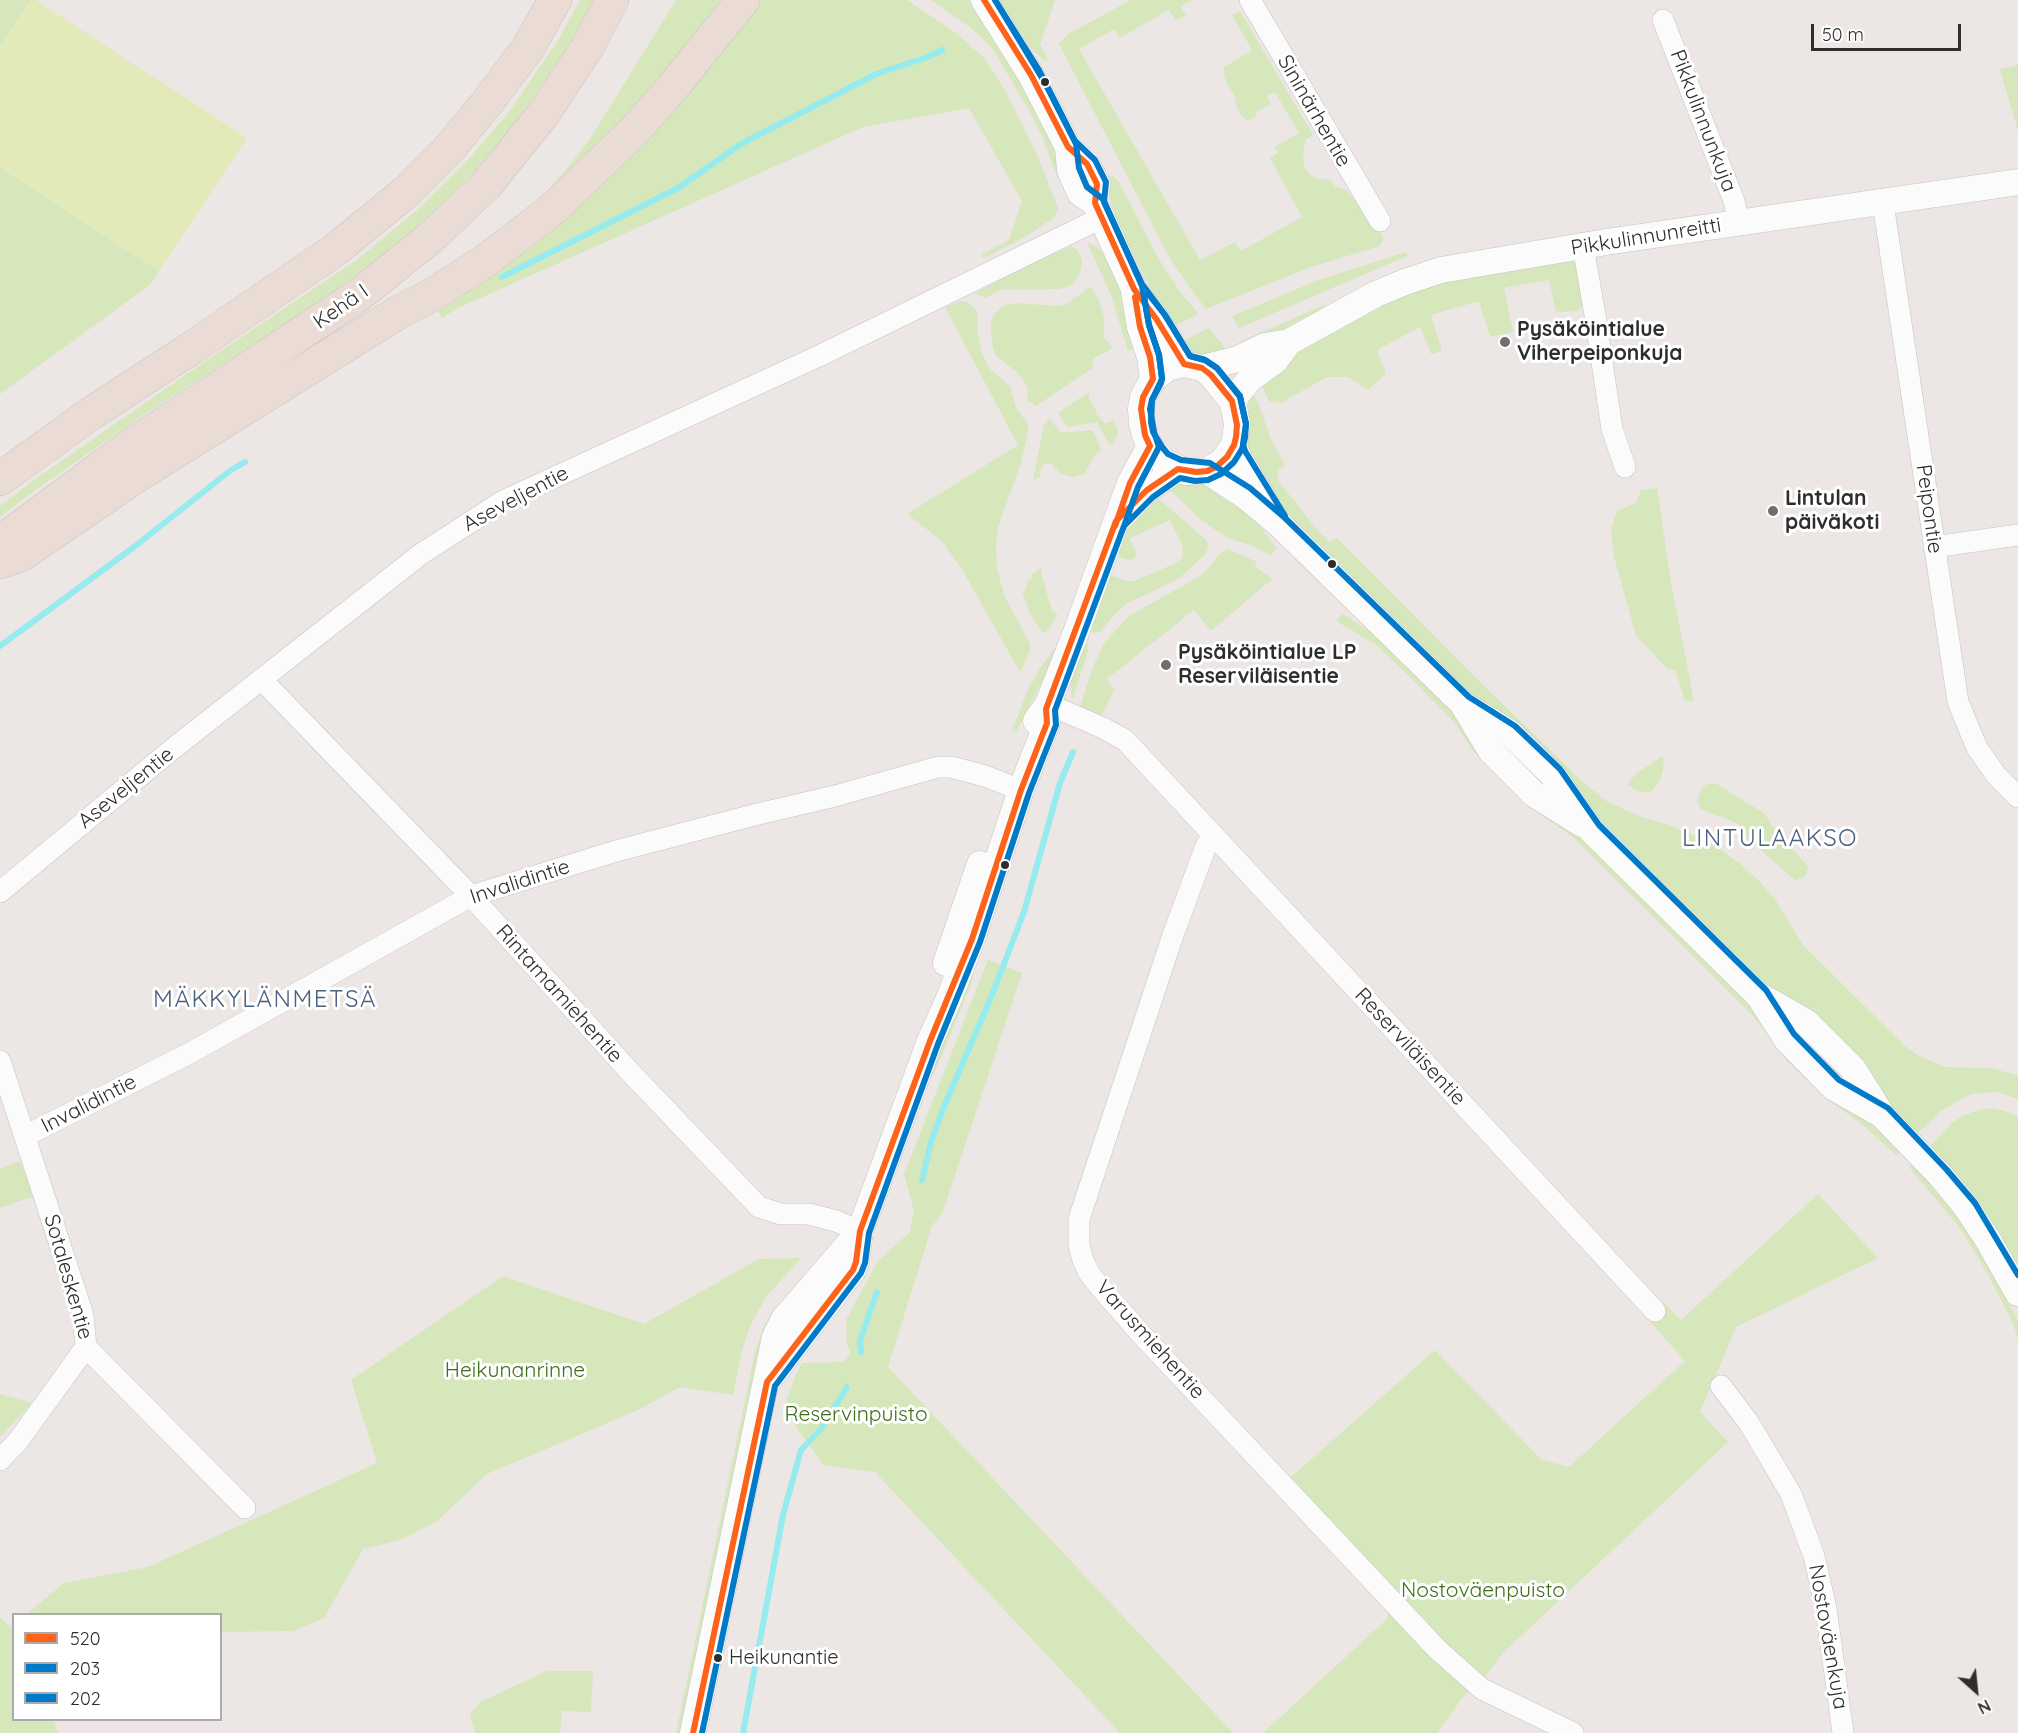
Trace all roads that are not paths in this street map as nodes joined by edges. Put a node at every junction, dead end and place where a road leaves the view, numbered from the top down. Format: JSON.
{"nodes":[{"id":1,"x":555,"y":0,"type":"edge"},
{"id":2,"x":612,"y":0,"type":"edge"},
{"id":3,"x":743,"y":0,"type":"edge"},
{"id":4,"x":984,"y":0,"type":"edge"},
{"id":5,"x":1250,"y":0,"type":"edge"},
{"id":6,"x":1663,"y":20,"type":"dead end"},
{"id":7,"x":2018,"y":182,"type":"edge"},
{"id":8,"x":1883,"y":202,"type":"junction"},
{"id":9,"x":1098,"y":211,"type":"junction"},
{"id":10,"x":1380,"y":221,"type":"dead end"},
{"id":11,"x":1739,"y":223,"type":"junction"},
{"id":12,"x":1583,"y":246,"type":"junction"},
{"id":13,"x":1134,"y":289,"type":"junction"},
{"id":14,"x":1289,"y":342,"type":"junction"},
{"id":15,"x":1193,"y":366,"type":"junction"},
{"id":16,"x":1153,"y":379,"type":"junction"},
{"id":17,"x":1232,"y":400,"type":"junction"},
{"id":18,"x":1150,"y":446,"type":"junction"},
{"id":19,"x":1234,"y":446,"type":"junction"},
{"id":20,"x":1625,"y":467,"type":"dead end"},
{"id":21,"x":1178,"y":469,"type":"junction"},
{"id":22,"x":1207,"y":471,"type":"junction"},
{"id":23,"x":0,"y":479,"type":"edge"},
{"id":24,"x":1116,"y":521,"type":"junction"},
{"id":25,"x":1279,"y":524,"type":"junction"},
{"id":26,"x":2018,"y":535,"type":"edge"},
{"id":27,"x":0,"y":542,"type":"edge"},
{"id":28,"x":1934,"y":547,"type":"junction"},
{"id":29,"x":0,"y":562,"type":"edge"},
{"id":30,"x":261,"y":679,"type":"junction"},
{"id":31,"x":1047,"y":707,"type":"junction"},
{"id":32,"x":1015,"y":788,"type":"junction"},
{"id":33,"x":2018,"y":797,"type":"edge"},
{"id":34,"x":1214,"y":836,"type":"junction"},
{"id":35,"x":0,"y":892,"type":"edge"},
{"id":36,"x":471,"y":896,"type":"junction"},
{"id":37,"x":0,"y":1061,"type":"edge"},
{"id":38,"x":26,"y":1136,"type":"junction"},
{"id":39,"x":860,"y":1231,"type":"junction"},
{"id":40,"x":2018,"y":1293,"type":"edge"},
{"id":41,"x":1655,"y":1311,"type":"dead end"},
{"id":42,"x":86,"y":1347,"type":"junction"},
{"id":43,"x":1721,"y":1386,"type":"dead end"},
{"id":44,"x":0,"y":1460,"type":"edge"},
{"id":45,"x":245,"y":1508,"type":"dead end"},
{"id":46,"x":693,"y":1733,"type":"edge"},
{"id":47,"x":1573,"y":1733,"type":"edge"},
{"id":48,"x":1843,"y":1733,"type":"edge"}],
"edges":[{"from":1,"to":23,"type":"highway"},
{"from":2,"to":27,"type":"highway","name":"Kehä I"},
{"from":3,"to":29,"type":"highway"},
{"from":4,"to":9,"type":"street"},
{"from":5,"to":10,"type":"street","name":"Sininärhentie"},
{"from":6,"to":11,"type":"street","name":"Pikkulinnunkuja"},
{"from":7,"to":8,"type":"street","name":"Pikkulinnunreitti"},
{"from":8,"to":11,"type":"street","name":"Pikkulinnunreitti"},
{"from":8,"to":28,"type":"street","name":"Peipontie"},
{"from":9,"to":13,"type":"street"},
{"from":9,"to":30,"type":"street","name":"Aseveljentie"},
{"from":11,"to":12,"type":"street","name":"Pikkulinnunreitti"},
{"from":12,"to":14,"type":"street","name":"Pikkulinnunreitti"},
{"from":12,"to":20,"type":"street"},
{"from":13,"to":15,"type":"street"},
{"from":13,"to":16,"type":"street"},
{"from":14,"to":15,"type":"street","name":"Pikkulinnunreitti"},
{"from":14,"to":17,"type":"street","name":"Pikkulinnunreitti"},
{"from":15,"to":16,"type":"street"},
{"from":15,"to":17,"type":"street"},
{"from":16,"to":18,"type":"street"},
{"from":17,"to":19,"type":"street"},
{"from":18,"to":21,"type":"street"},
{"from":18,"to":24,"type":"street"},
{"from":19,"to":22,"type":"street"},
{"from":19,"to":25,"type":"street"},
{"from":21,"to":22,"type":"street"},
{"from":21,"to":24,"type":"street"},
{"from":22,"to":25,"type":"street"},
{"from":24,"to":31,"type":"street"},
{"from":25,"to":40,"type":"street"},
{"from":26,"to":28,"type":"street"},
{"from":28,"to":33,"type":"street","name":"Peipontie"},
{"from":30,"to":35,"type":"street","name":"Aseveljentie"},
{"from":30,"to":36,"type":"street","name":"Rintamamiehentie"},
{"from":31,"to":32,"type":"street"},
{"from":31,"to":34,"type":"street","name":"Reserviläisentie"},
{"from":32,"to":36,"type":"street","name":"Invalidintie"},
{"from":32,"to":39,"type":"street"},
{"from":34,"to":41,"type":"street","name":"Reserviläisentie"},
{"from":34,"to":47,"type":"street","name":"Varusmiehentie"},
{"from":36,"to":38,"type":"street","name":"Invalidintie"},
{"from":36,"to":39,"type":"street","name":"Rintamamiehentie"},
{"from":37,"to":38,"type":"street","name":"Sotaleskentie"},
{"from":38,"to":42,"type":"street","name":"Sotaleskentie"},
{"from":39,"to":46,"type":"street"},
{"from":42,"to":44,"type":"street"},
{"from":42,"to":45,"type":"street","name":"Sotaleskentie"},
{"from":43,"to":48,"type":"street","name":"Nostoväenkuja"}]}
